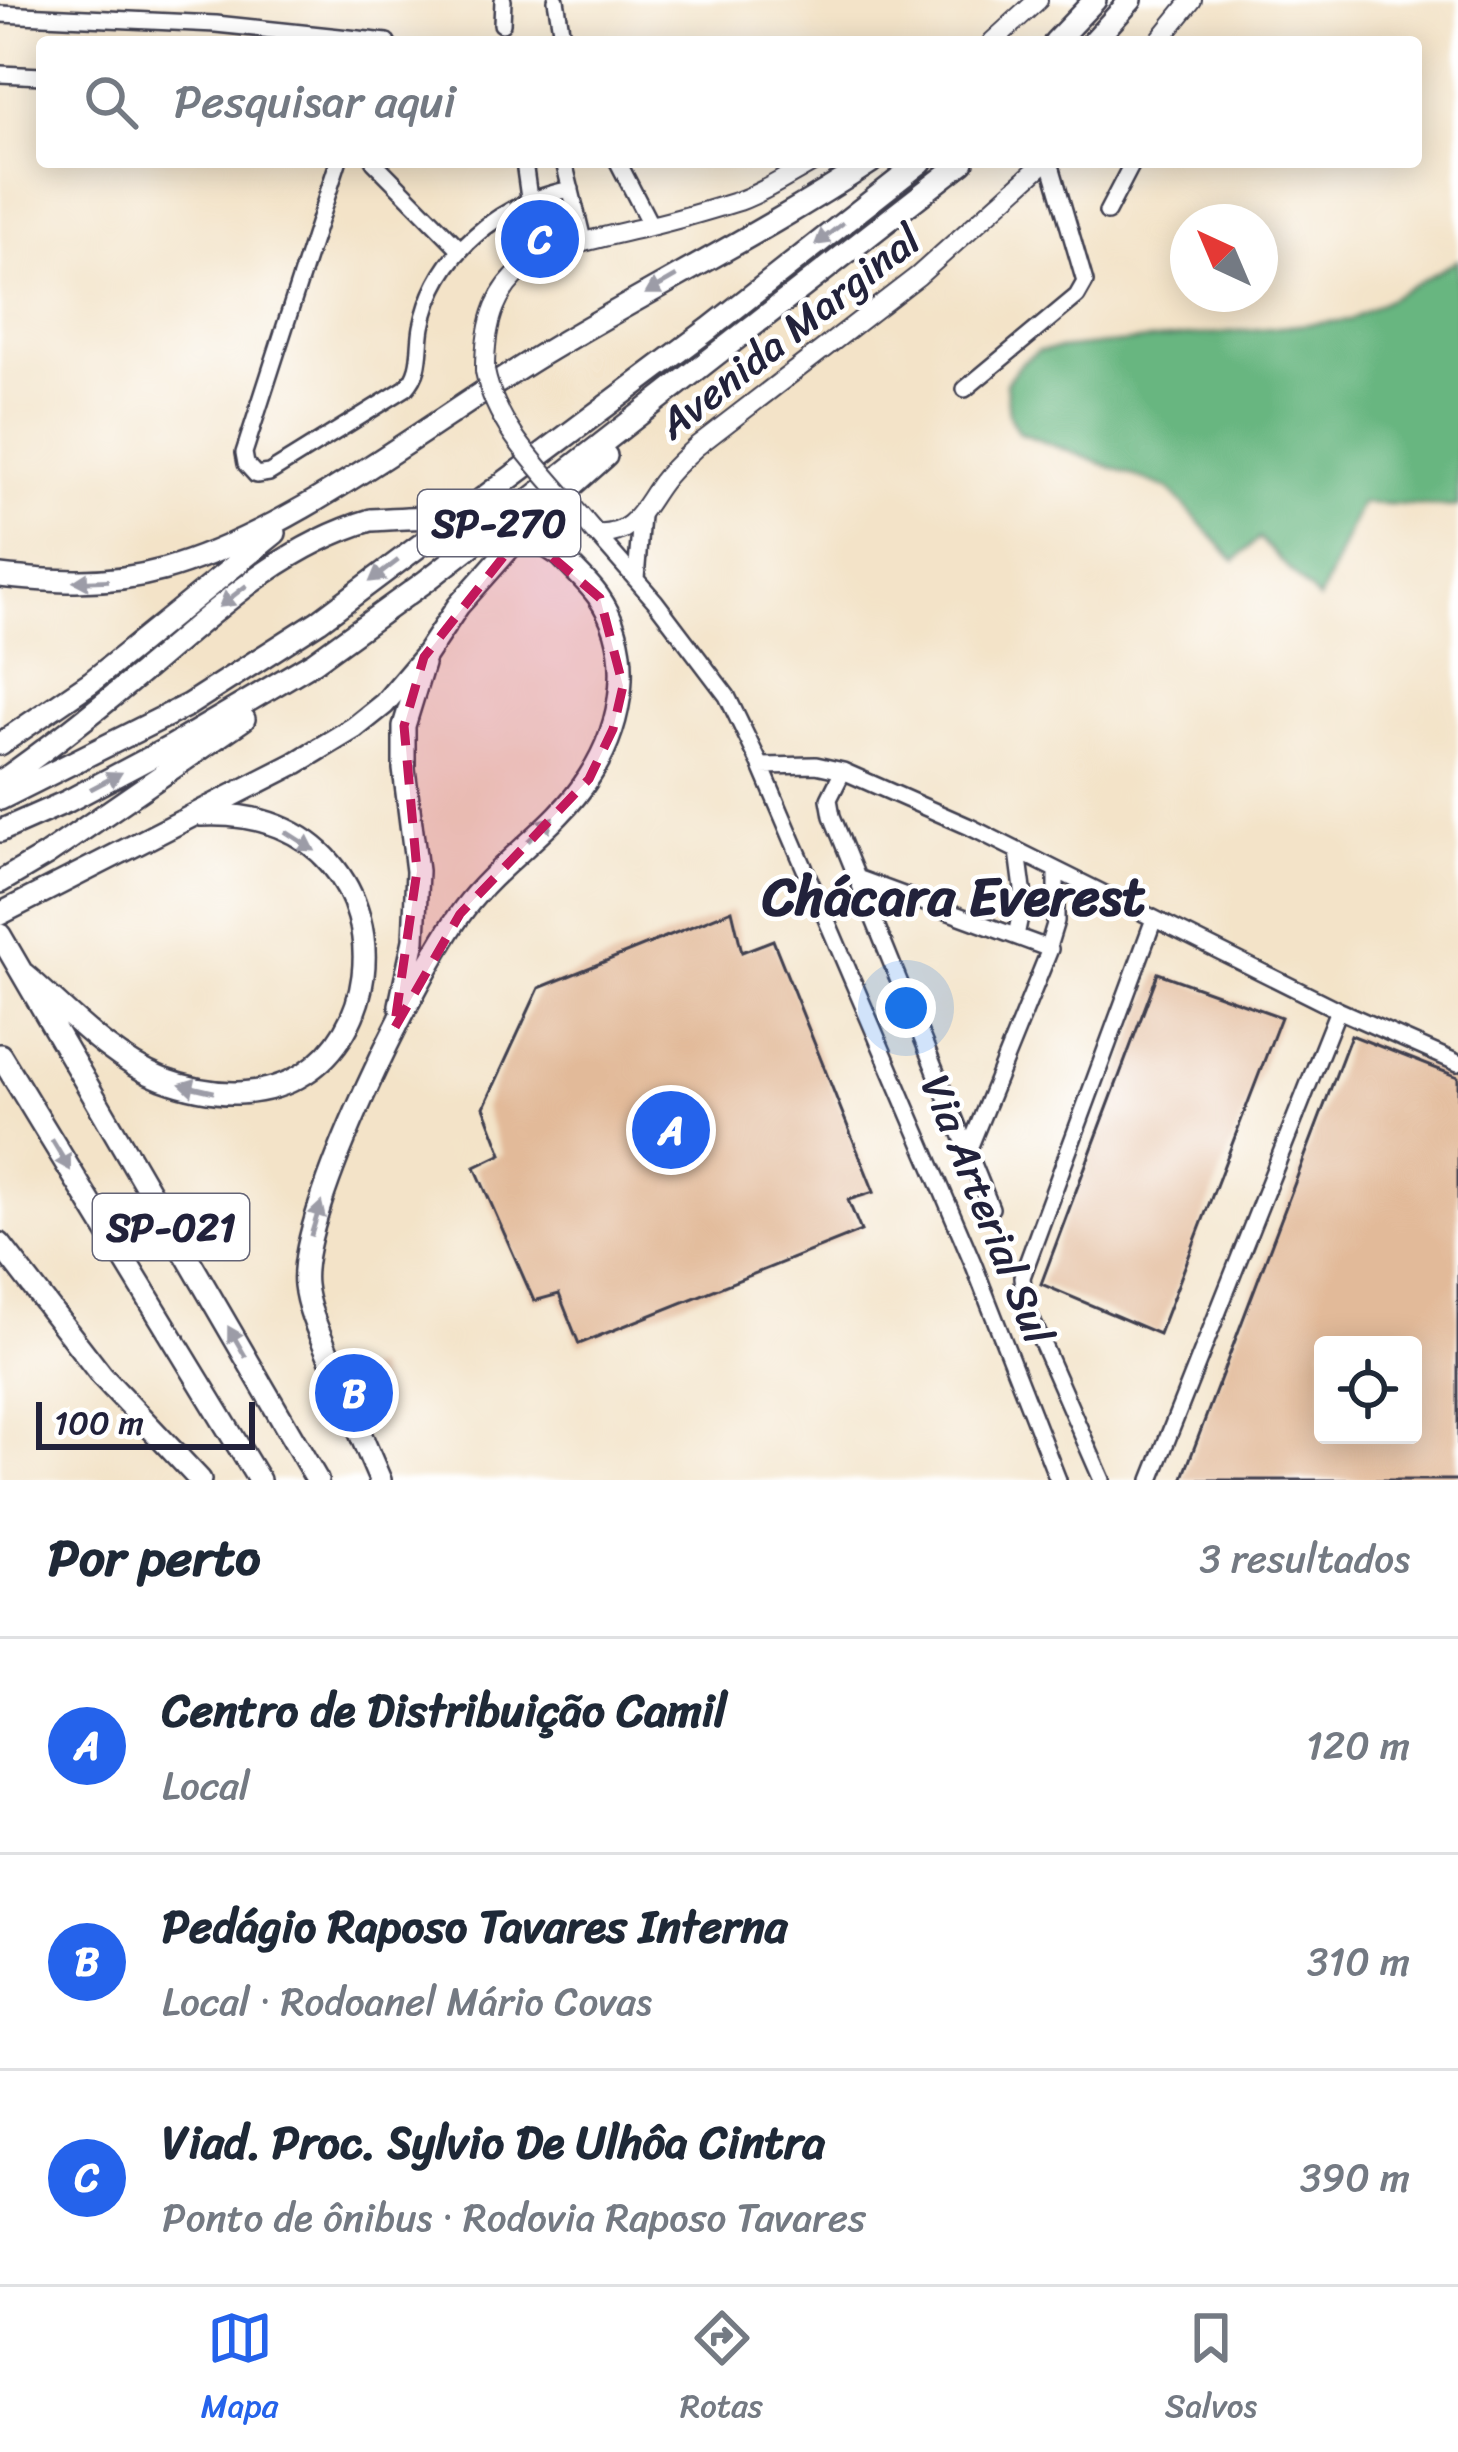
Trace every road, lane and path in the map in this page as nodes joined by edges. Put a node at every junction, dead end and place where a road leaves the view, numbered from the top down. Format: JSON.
{"nodes":[{"id":1,"x":503,"y":0,"type":"edge"},
{"id":2,"x":556,"y":0,"type":"edge"},
{"id":3,"x":1038,"y":0,"type":"edge"},
{"id":4,"x":1131,"y":0,"type":"edge"},
{"id":5,"x":1192,"y":0,"type":"edge"},
{"id":6,"x":1088,"y":8,"type":"edge"},
{"id":7,"x":0,"y":14,"type":"edge"},
{"id":8,"x":502,"y":24,"type":"dead end"},
{"id":9,"x":330,"y":36,"type":"edge"},
{"id":10,"x":562,"y":36,"type":"edge"},
{"id":11,"x":999,"y":36,"type":"edge"},
{"id":12,"x":1053,"y":36,"type":"edge"},
{"id":13,"x":1061,"y":36,"type":"edge"},
{"id":14,"x":1098,"y":36,"type":"edge"},
{"id":15,"x":1166,"y":36,"type":"edge"},
{"id":16,"x":0,"y":74,"type":"edge"},
{"id":17,"x":36,"y":76,"type":"edge"},
{"id":18,"x":336,"y":168,"type":"edge"},
{"id":19,"x":380,"y":168,"type":"edge"},
{"id":20,"x":525,"y":168,"type":"edge"},
{"id":21,"x":565,"y":168,"type":"edge"},
{"id":22,"x":621,"y":168,"type":"edge"},
{"id":23,"x":802,"y":168,"type":"edge"},
{"id":24,"x":861,"y":168,"type":"edge"},
{"id":25,"x":913,"y":168,"type":"edge"},
{"id":26,"x":955,"y":168,"type":"edge"},
{"id":27,"x":1041,"y":168,"type":"edge"},
{"id":28,"x":1051,"y":168,"type":"edge"},
{"id":29,"x":1129,"y":168,"type":"edge"},
{"id":30,"x":571,"y":189,"type":"junction"},
{"id":31,"x":529,"y":198,"type":"junction"},
{"id":32,"x":1106,"y":212,"type":"dead end"},
{"id":33,"x":651,"y":226,"type":"junction"},
{"id":34,"x":583,"y":240,"type":"junction"},
{"id":35,"x":460,"y":250,"type":"junction"},
{"id":36,"x":730,"y":346,"type":"junction"},
{"id":37,"x":965,"y":389,"type":"dead end"},
{"id":38,"x":353,"y":476,"type":"junction"},
{"id":39,"x":641,"y":516,"type":"junction"},
{"id":40,"x":590,"y":527,"type":"junction"},
{"id":41,"x":0,"y":576,"type":"edge"},
{"id":42,"x":636,"y":579,"type":"junction"},
{"id":43,"x":424,"y":657,"type":"junction"},
{"id":44,"x":314,"y":662,"type":"junction"},
{"id":45,"x":0,"y":744,"type":"edge"},
{"id":46,"x":761,"y":766,"type":"junction"},
{"id":47,"x":843,"y":771,"type":"junction"},
{"id":48,"x":0,"y":782,"type":"edge"},
{"id":49,"x":0,"y":799,"type":"edge"},
{"id":50,"x":189,"y":816,"type":"junction"},
{"id":51,"x":0,"y":831,"type":"edge"},
{"id":52,"x":1018,"y":851,"type":"junction"},
{"id":53,"x":1056,"y":870,"type":"junction"},
{"id":54,"x":857,"y":878,"type":"junction"},
{"id":55,"x":0,"y":882,"type":"edge"},
{"id":56,"x":0,"y":914,"type":"edge"},
{"id":57,"x":1154,"y":919,"type":"junction"},
{"id":58,"x":1016,"y":936,"type":"junction"},
{"id":59,"x":1,"y":937,"type":"edge"},
{"id":60,"x":1048,"y":947,"type":"junction"},
{"id":61,"x":24,"y":974,"type":"junction"},
{"id":62,"x":1338,"y":1010,"type":"junction"},
{"id":63,"x":394,"y":1029,"type":"junction"},
{"id":64,"x":0,"y":1055,"type":"edge"},
{"id":65,"x":1458,"y":1063,"type":"edge"},
{"id":66,"x":968,"y":1151,"type":"junction"},
{"id":67,"x":991,"y":1208,"type":"dead end"},
{"id":68,"x":0,"y":1244,"type":"edge"},
{"id":69,"x":335,"y":1371,"type":"tunnel mouth"},
{"id":70,"x":354,"y":1419,"type":"tunnel mouth"},
{"id":71,"x":200,"y":1480,"type":"edge"},
{"id":72,"x":259,"y":1480,"type":"edge"},
{"id":73,"x":317,"y":1480,"type":"edge"},
{"id":74,"x":380,"y":1480,"type":"edge"},
{"id":75,"x":1058,"y":1480,"type":"edge"},
{"id":76,"x":1102,"y":1480,"type":"edge"},
{"id":77,"x":1151,"y":1480,"type":"edge"}],
"edges":[{"from":1,"to":8,"type":"street"},
{"from":2,"to":10,"type":"street"},
{"from":3,"to":11,"type":"main road"},
{"from":4,"to":14,"type":"highway"},
{"from":5,"to":15,"type":"main road"},
{"from":6,"to":12,"type":"highway"},
{"from":6,"to":13,"type":"highway"},
{"from":7,"to":9,"type":"street"},
{"from":16,"to":17,"type":"street"},
{"from":18,"to":35,"type":"street"},
{"from":19,"to":35,"type":"street"},
{"from":20,"to":31,"type":"street"},
{"from":21,"to":30,"type":"street"},
{"from":22,"to":33,"type":"street"},
{"from":23,"to":33,"type":"main road"},
{"from":24,"to":38,"type":"highway","one_way":true},
{"from":25,"to":49,"type":"highway","number":"SP-270","one_way":true},
{"from":26,"to":36,"type":"highway","number":"SP-270"},
{"from":27,"to":39,"type":"main road","name":"Avenida Marginal"},
{"from":28,"to":37,"type":"street"},
{"from":29,"to":32,"type":"street"},
{"from":30,"to":31,"type":"street"},
{"from":30,"to":34,"type":"street"},
{"from":31,"to":35,"type":"street"},
{"from":33,"to":34,"type":"main road"},
{"from":34,"to":40,"type":"main road","bridge":true},
{"from":36,"to":43,"type":"highway"},
{"from":36,"to":44,"type":"highway","number":"SP-270"},
{"from":38,"to":41,"type":"highway","one_way":true},
{"from":38,"to":45,"type":"highway"},
{"from":39,"to":40,"type":"main road"},
{"from":39,"to":42,"type":"street","name":"Avenida Marginal"},
{"from":40,"to":42,"type":"street","name":"Via Arterial Sul"},
{"from":42,"to":46,"type":"street","name":"Via Arterial Sul"},
{"from":43,"to":50,"type":"highway"},
{"from":43,"to":63,"type":"highway"},
{"from":51,"to":44,"type":"highway","number":"SP-270","one_way":true},
{"from":44,"to":55,"type":"highway"},
{"from":46,"to":47,"type":"street"},
{"from":46,"to":75,"type":"street","name":"Via Arterial Sul"},
{"from":47,"to":52,"type":"street"},
{"from":47,"to":54,"type":"street"},
{"from":63,"to":48,"type":"highway","one_way":true,"bridge":true},
{"from":50,"to":56,"type":"highway"},
{"from":50,"to":61,"type":"highway","one_way":true},
{"from":52,"to":53,"type":"street"},
{"from":52,"to":58,"type":"street"},
{"from":53,"to":57,"type":"street"},
{"from":53,"to":60,"type":"street"},
{"from":54,"to":58,"type":"street"},
{"from":54,"to":66,"type":"street"},
{"from":57,"to":62,"type":"street"},
{"from":57,"to":76,"type":"street"},
{"from":58,"to":60,"type":"street"},
{"from":59,"to":61,"type":"highway","number":"SP-021"},
{"from":60,"to":66,"type":"street"},
{"from":73,"to":61,"type":"highway","number":"SP-021","one_way":true},
{"from":62,"to":65,"type":"street"},
{"from":62,"to":77,"type":"street"},
{"from":69,"to":63,"type":"highway","one_way":true},
{"from":64,"to":72,"type":"highway","number":"SP-021","one_way":true},
{"from":66,"to":67,"type":"street"},
{"from":68,"to":71,"type":"highway"},
{"from":70,"to":74,"type":"highway"}]}
